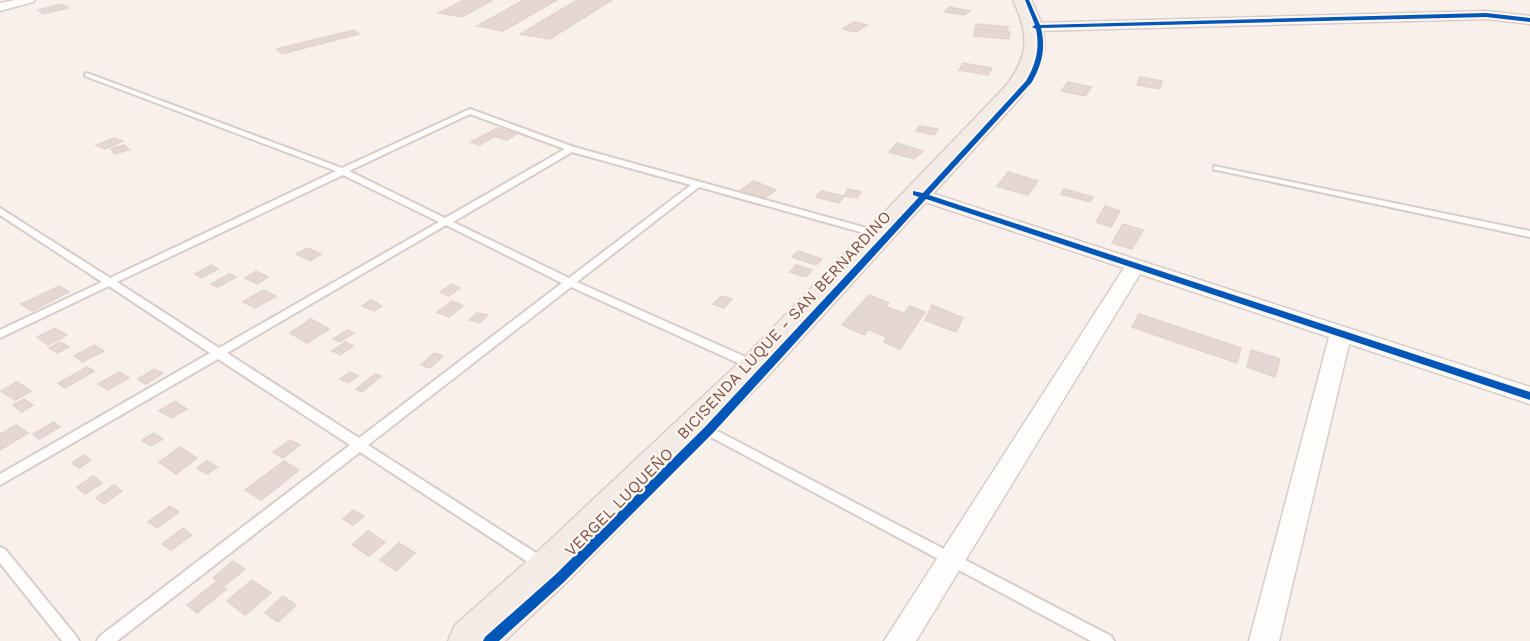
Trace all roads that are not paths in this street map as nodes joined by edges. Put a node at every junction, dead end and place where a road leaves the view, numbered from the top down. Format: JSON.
{"nodes":[{"id":1,"x":29,"y":0,"type":"edge"},
{"id":2,"x":0,"y":7,"type":"edge"},
{"id":3,"x":1028,"y":13,"type":"edge"},
{"id":4,"x":1530,"y":20,"type":"edge"},
{"id":5,"x":87,"y":75,"type":"dead end"},
{"id":6,"x":571,"y":149,"type":"junction"},
{"id":7,"x":1217,"y":168,"type":"dead end"},
{"id":8,"x":342,"y":171,"type":"junction"},
{"id":9,"x":697,"y":184,"type":"junction"},
{"id":10,"x":916,"y":193,"type":"junction"},
{"id":11,"x":0,"y":211,"type":"edge"},
{"id":12,"x":446,"y":222,"type":"junction"},
{"id":13,"x":879,"y":234,"type":"junction"},
{"id":14,"x":1530,"y":234,"type":"edge"},
{"id":15,"x":1136,"y":266,"type":"junction"},
{"id":16,"x":569,"y":282,"type":"junction"},
{"id":17,"x":107,"y":283,"type":"junction"},
{"id":18,"x":0,"y":333,"type":"edge"},
{"id":19,"x":1341,"y":333,"type":"junction"},
{"id":20,"x":218,"y":354,"type":"junction"},
{"id":21,"x":756,"y":366,"type":"junction"},
{"id":22,"x":1530,"y":396,"type":"edge"},
{"id":23,"x":697,"y":424,"type":"junction"},
{"id":24,"x":358,"y":445,"type":"junction"},
{"id":25,"x":0,"y":480,"type":"edge"},
{"id":26,"x":0,"y":553,"type":"edge"},
{"id":27,"x":951,"y":559,"type":"junction"},
{"id":28,"x":550,"y":569,"type":"junction"},
{"id":29,"x":71,"y":641,"type":"edge"},
{"id":30,"x":105,"y":641,"type":"edge"},
{"id":31,"x":472,"y":641,"type":"edge"},
{"id":32,"x":899,"y":641,"type":"edge"},
{"id":33,"x":1106,"y":641,"type":"edge"},
{"id":34,"x":1264,"y":641,"type":"edge"}],
"edges":[{"from":1,"to":2,"type":"street"},
{"from":3,"to":4,"type":"street"},
{"from":3,"to":10,"type":"main road","name":"VERGEL LUQUEÑO"},
{"from":5,"to":8,"type":"lane"},
{"from":6,"to":8,"type":"lane"},
{"from":6,"to":9,"type":"lane"},
{"from":6,"to":12,"type":"lane"},
{"from":7,"to":14,"type":"lane"},
{"from":8,"to":12,"type":"lane"},
{"from":8,"to":17,"type":"lane"},
{"from":9,"to":13,"type":"lane"},
{"from":9,"to":16,"type":"lane"},
{"from":10,"to":13,"type":"main road","name":"VERGEL LUQUEÑO"},
{"from":10,"to":15,"type":"street"},
{"from":11,"to":17,"type":"lane"},
{"from":12,"to":16,"type":"lane"},
{"from":12,"to":20,"type":"lane"},
{"from":13,"to":21,"type":"main road","name":"VERGEL LUQUEÑO"},
{"from":15,"to":19,"type":"street"},
{"from":15,"to":27,"type":"street"},
{"from":16,"to":21,"type":"lane"},
{"from":16,"to":24,"type":"lane"},
{"from":17,"to":18,"type":"lane"},
{"from":17,"to":20,"type":"lane"},
{"from":19,"to":22,"type":"street"},
{"from":19,"to":34,"type":"street"},
{"from":20,"to":24,"type":"lane"},
{"from":20,"to":25,"type":"lane"},
{"from":21,"to":23,"type":"main road","name":"VERGEL LUQUEÑO"},
{"from":23,"to":27,"type":"lane"},
{"from":23,"to":28,"type":"main road","name":"VERGEL LUQUEÑO"},
{"from":24,"to":28,"type":"lane"},
{"from":24,"to":30,"type":"lane"},
{"from":26,"to":29,"type":"lane"},
{"from":27,"to":32,"type":"street"},
{"from":27,"to":33,"type":"lane"},
{"from":28,"to":31,"type":"main road","name":"VERGEL LUQUEÑO"}]}
